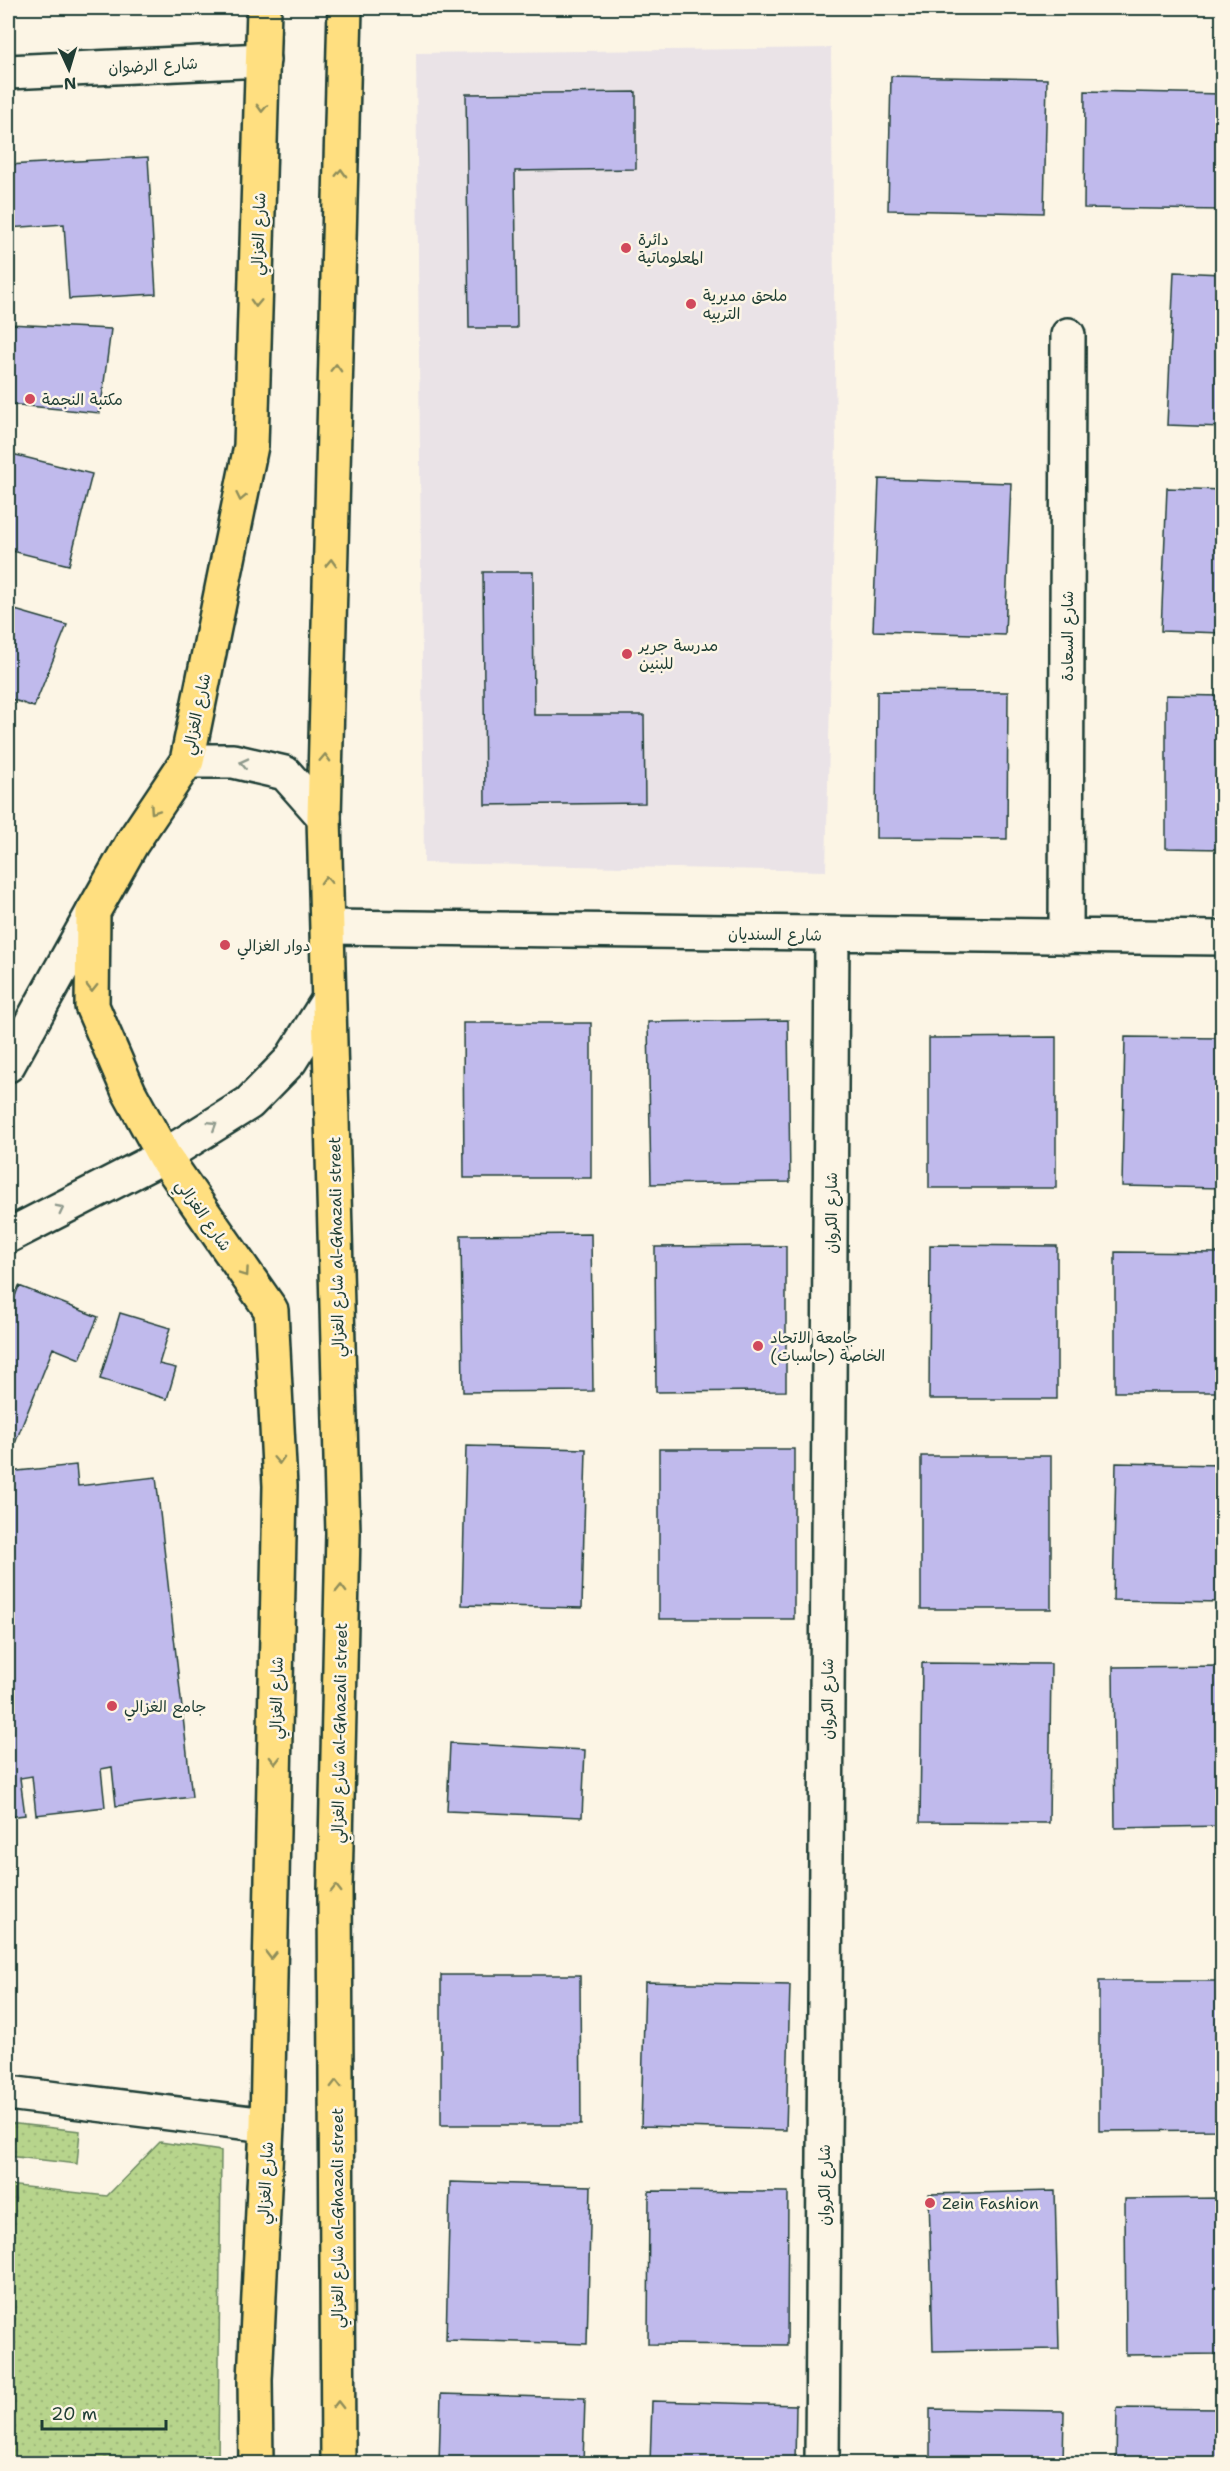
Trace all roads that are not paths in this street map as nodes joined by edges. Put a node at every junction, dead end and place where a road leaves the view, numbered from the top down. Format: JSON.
{"nodes":[{"id":1,"x":264,"y":8,"type":"edge"},
{"id":2,"x":345,"y":8,"type":"edge"},
{"id":3,"x":263,"y":60,"type":"junction"},
{"id":4,"x":8,"y":72,"type":"edge"},
{"id":5,"x":1068,"y":335,"type":"dead end"},
{"id":6,"x":187,"y":761,"type":"junction"},
{"id":7,"x":324,"y":816,"type":"junction"},
{"id":8,"x":93,"y":912,"type":"junction"},
{"id":9,"x":328,"y":927,"type":"junction"},
{"id":10,"x":832,"y":935,"type":"junction"},
{"id":11,"x":1066,"y":937,"type":"junction"},
{"id":12,"x":1222,"y":938,"type":"edge"},
{"id":13,"x":327,"y":1002,"type":"junction"},
{"id":14,"x":8,"y":1065,"type":"edge"},
{"id":15,"x":164,"y":1156,"type":"junction"},
{"id":16,"x":8,"y":1236,"type":"edge"},
{"id":17,"x":8,"y":2093,"type":"edge"},
{"id":18,"x":267,"y":2125,"type":"junction"},
{"id":19,"x":256,"y":2463,"type":"edge"},
{"id":20,"x":338,"y":2463,"type":"edge"},
{"id":21,"x":822,"y":2463,"type":"edge"}],
"edges":[{"from":1,"to":3,"type":"main road","name":"شارع الغزالي"},
{"from":7,"to":2,"type":"main road","one_way":true},
{"from":3,"to":4,"type":"street","name":"شارع الرضوان"},
{"from":3,"to":6,"type":"main road","name":"شارع الغزالي","one_way":true},
{"from":5,"to":11,"type":"street","name":"شارع السعادة"},
{"from":7,"to":6,"type":"street","one_way":true},
{"from":6,"to":8,"type":"main road","name":"شارع الغزالي","one_way":true},
{"from":9,"to":7,"type":"main road","one_way":true},
{"from":8,"to":14,"type":"street"},
{"from":8,"to":15,"type":"main road","name":"شارع الغزالي","one_way":true},
{"from":9,"to":10,"type":"street","name":"شارع السنديان"},
{"from":9,"to":13,"type":"main road"},
{"from":10,"to":11,"type":"street","name":"شارع السنديان"},
{"from":10,"to":21,"type":"street","name":"شارع الكروان"},
{"from":11,"to":12,"type":"street","name":"شارع السنديان"},
{"from":15,"to":13,"type":"street","one_way":true},
{"from":20,"to":13,"type":"main road","name":"شارع الغزالي al-Ghazali street","one_way":true},
{"from":16,"to":15,"type":"street","one_way":true},
{"from":15,"to":18,"type":"main road","name":"شارع الغزالي","one_way":true},
{"from":17,"to":18,"type":"street"},
{"from":18,"to":19,"type":"main road","name":"شارع الغزالي"}]}
